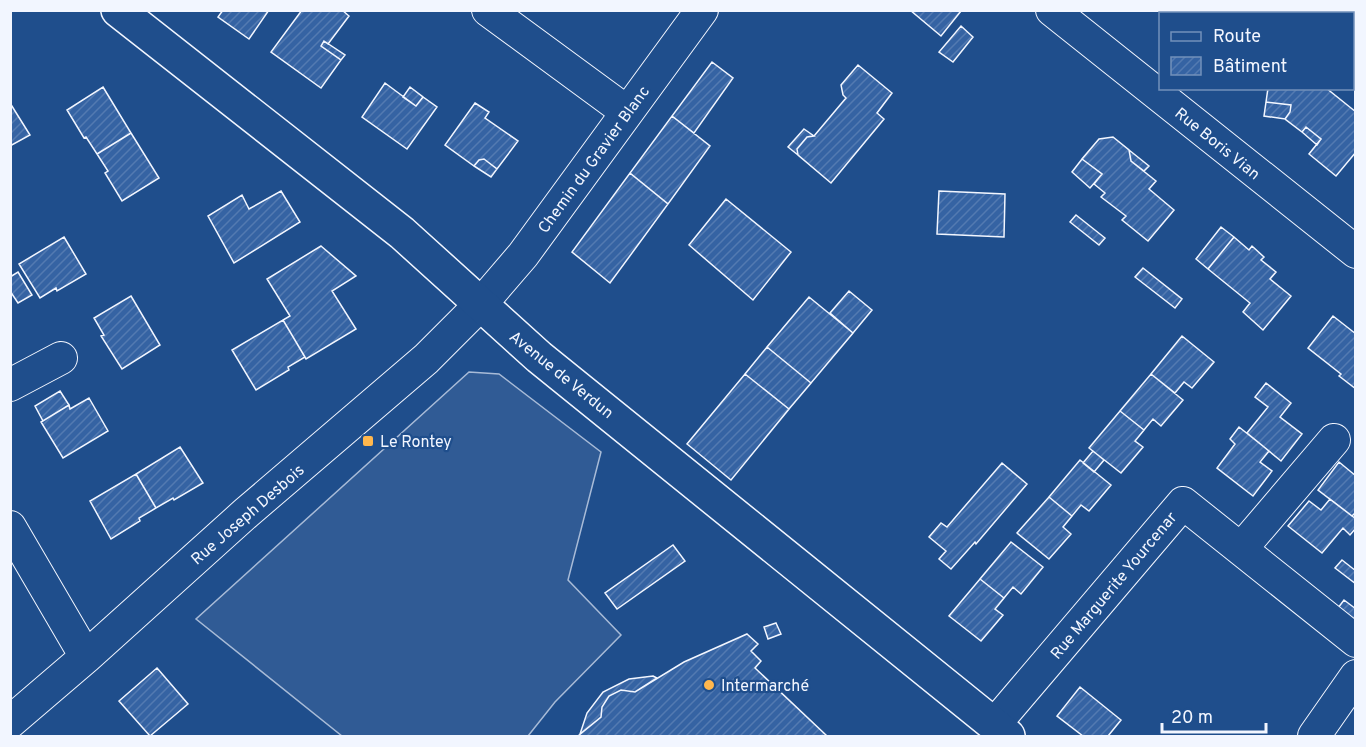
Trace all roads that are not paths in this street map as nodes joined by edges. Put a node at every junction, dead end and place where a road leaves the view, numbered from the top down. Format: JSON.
{"nodes":[{"id":1,"x":118,"y":10,"type":"edge"},
{"id":2,"x":488,"y":10,"type":"edge"},
{"id":3,"x":702,"y":10,"type":"edge"},
{"id":4,"x":1052,"y":10,"type":"edge"},
{"id":5,"x":627,"y":112,"type":"junction"},
{"id":6,"x":1356,"y":252,"type":"edge"},
{"id":7,"x":481,"y":304,"type":"junction"},
{"id":8,"x":61,"y":358,"type":"dead end"},
{"id":9,"x":10,"y":385,"type":"edge"},
{"id":10,"x":1334,"y":440,"type":"dead end"},
{"id":11,"x":15,"y":545,"type":"edge"},
{"id":12,"x":1241,"y":549,"type":"junction"},
{"id":13,"x":1356,"y":641,"type":"edge"},
{"id":14,"x":86,"y":657,"type":"junction"},
{"id":15,"x":1356,"y":676,"type":"edge"},
{"id":16,"x":10,"y":722,"type":"edge"},
{"id":17,"x":1001,"y":731,"type":"edge"},
{"id":18,"x":1314,"y":736,"type":"edge"}],
"edges":[{"from":1,"to":7,"type":"main road","name":"Avenue de Verdun"},
{"from":2,"to":5,"type":"street"},
{"from":3,"to":5,"type":"street","name":"Chemin du Gravier Blanc"},
{"from":4,"to":6,"type":"street","name":"Rue Boris Vian"},
{"from":5,"to":7,"type":"street","name":"Chemin du Gravier Blanc"},
{"from":7,"to":14,"type":"street","name":"Rue Joseph Desbois"},
{"from":7,"to":17,"type":"main road","name":"Avenue de Verdun"},
{"from":8,"to":9,"type":"street"},
{"from":10,"to":12,"type":"street"},
{"from":11,"to":14,"type":"street"},
{"from":12,"to":13,"type":"street","name":"Rue Marguerite Yourcenar"},
{"from":12,"to":17,"type":"street","name":"Rue Marguerite Yourcenar"},
{"from":14,"to":16,"type":"street","name":"Rue Joseph Desbois"},
{"from":15,"to":18,"type":"street"}]}
